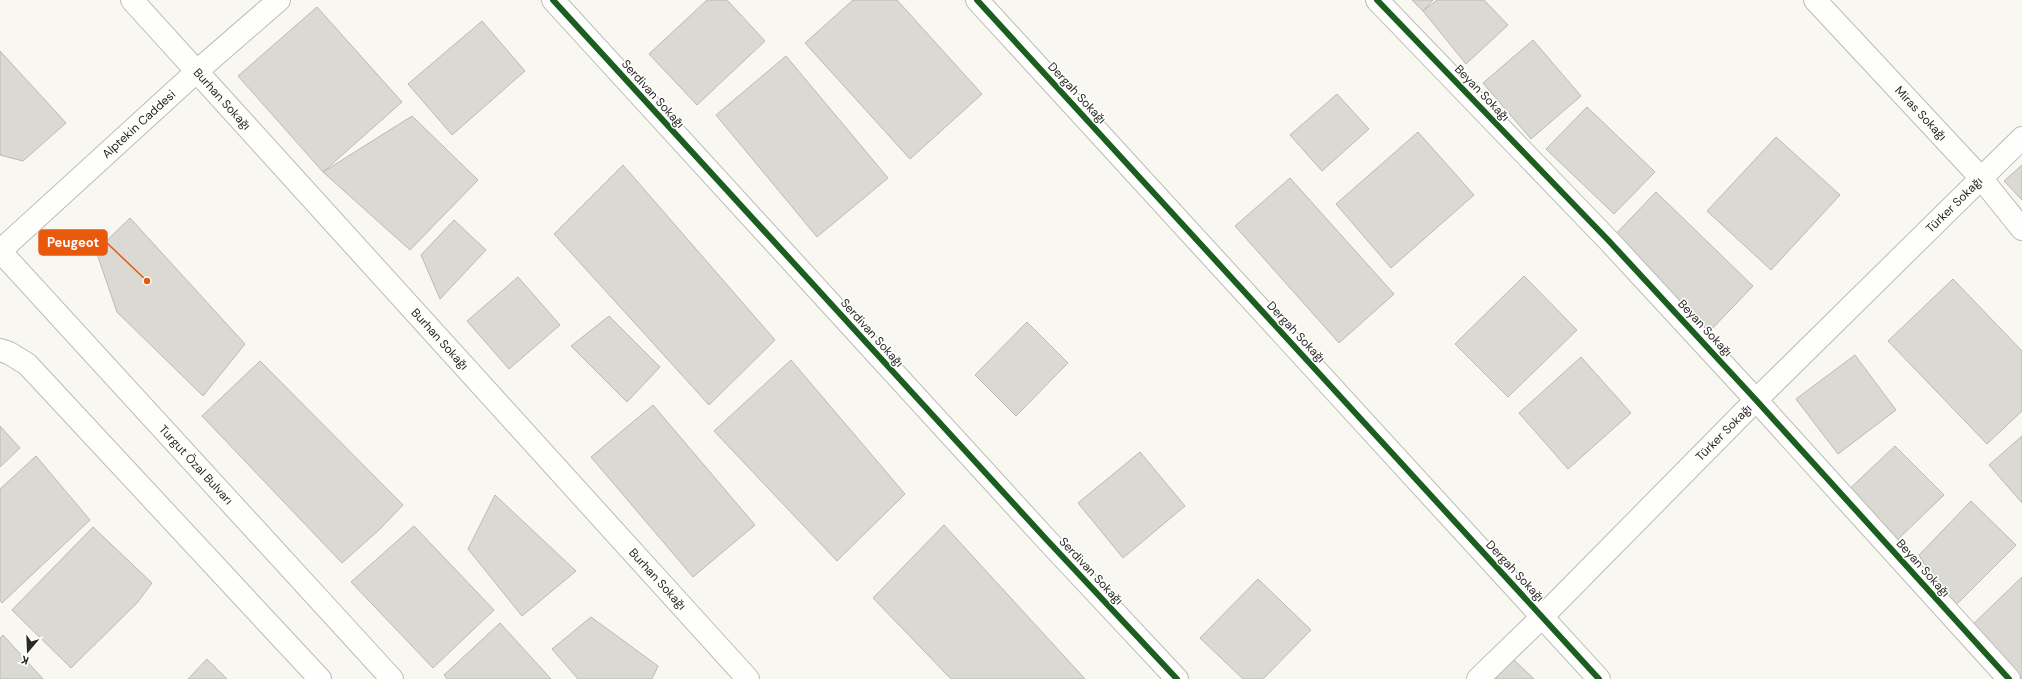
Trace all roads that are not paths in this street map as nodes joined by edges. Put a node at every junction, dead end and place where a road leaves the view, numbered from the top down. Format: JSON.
{"nodes":[{"id":1,"x":132,"y":0,"type":"edge"},
{"id":2,"x":279,"y":0,"type":"edge"},
{"id":3,"x":553,"y":0,"type":"edge"},
{"id":4,"x":977,"y":0,"type":"edge"},
{"id":5,"x":1377,"y":0,"type":"edge"},
{"id":6,"x":1815,"y":0,"type":"edge"},
{"id":7,"x":196,"y":72,"type":"junction"},
{"id":8,"x":2022,"y":138,"type":"edge"},
{"id":9,"x":1981,"y":178,"type":"junction"},
{"id":10,"x":2022,"y":229,"type":"edge"},
{"id":11,"x":0,"y":251,"type":"edge"},
{"id":12,"x":0,"y":350,"type":"edge"},
{"id":13,"x":1756,"y":400,"type":"junction"},
{"id":14,"x":1542,"y":617,"type":"junction"},
{"id":15,"x":320,"y":679,"type":"edge"},
{"id":16,"x":392,"y":679,"type":"edge"},
{"id":17,"x":748,"y":679,"type":"edge"},
{"id":18,"x":1177,"y":679,"type":"edge"},
{"id":19,"x":1478,"y":679,"type":"edge"},
{"id":20,"x":1599,"y":679,"type":"edge"},
{"id":21,"x":2009,"y":679,"type":"edge"}],
"edges":[{"from":1,"to":7,"type":"street","name":"Burhan Sokağı"},
{"from":2,"to":7,"type":"street","name":"Alptekin Caddesi"},
{"from":3,"to":18,"type":"street","name":"Serdivan Sokağı"},
{"from":4,"to":14,"type":"street","name":"Dergah Sokağı"},
{"from":5,"to":13,"type":"street","name":"Beyan Sokağı"},
{"from":6,"to":9,"type":"street","name":"Miras Sokağı"},
{"from":7,"to":11,"type":"street","name":"Alptekin Caddesi"},
{"from":7,"to":17,"type":"street","name":"Burhan Sokağı"},
{"from":8,"to":9,"type":"street","name":"Türker Sokağı"},
{"from":9,"to":10,"type":"street","name":"Miras Sokağı"},
{"from":9,"to":13,"type":"street","name":"Türker Sokağı"},
{"from":11,"to":16,"type":"street","name":"Turgut Özal Bulvarı"},
{"from":12,"to":15,"type":"street"},
{"from":13,"to":14,"type":"street","name":"Türker Sokağı"},
{"from":13,"to":21,"type":"street","name":"Beyan Sokağı"},
{"from":14,"to":19,"type":"street","name":"Türker Sokağı"},
{"from":14,"to":20,"type":"street","name":"Dergah Sokağı"}]}
